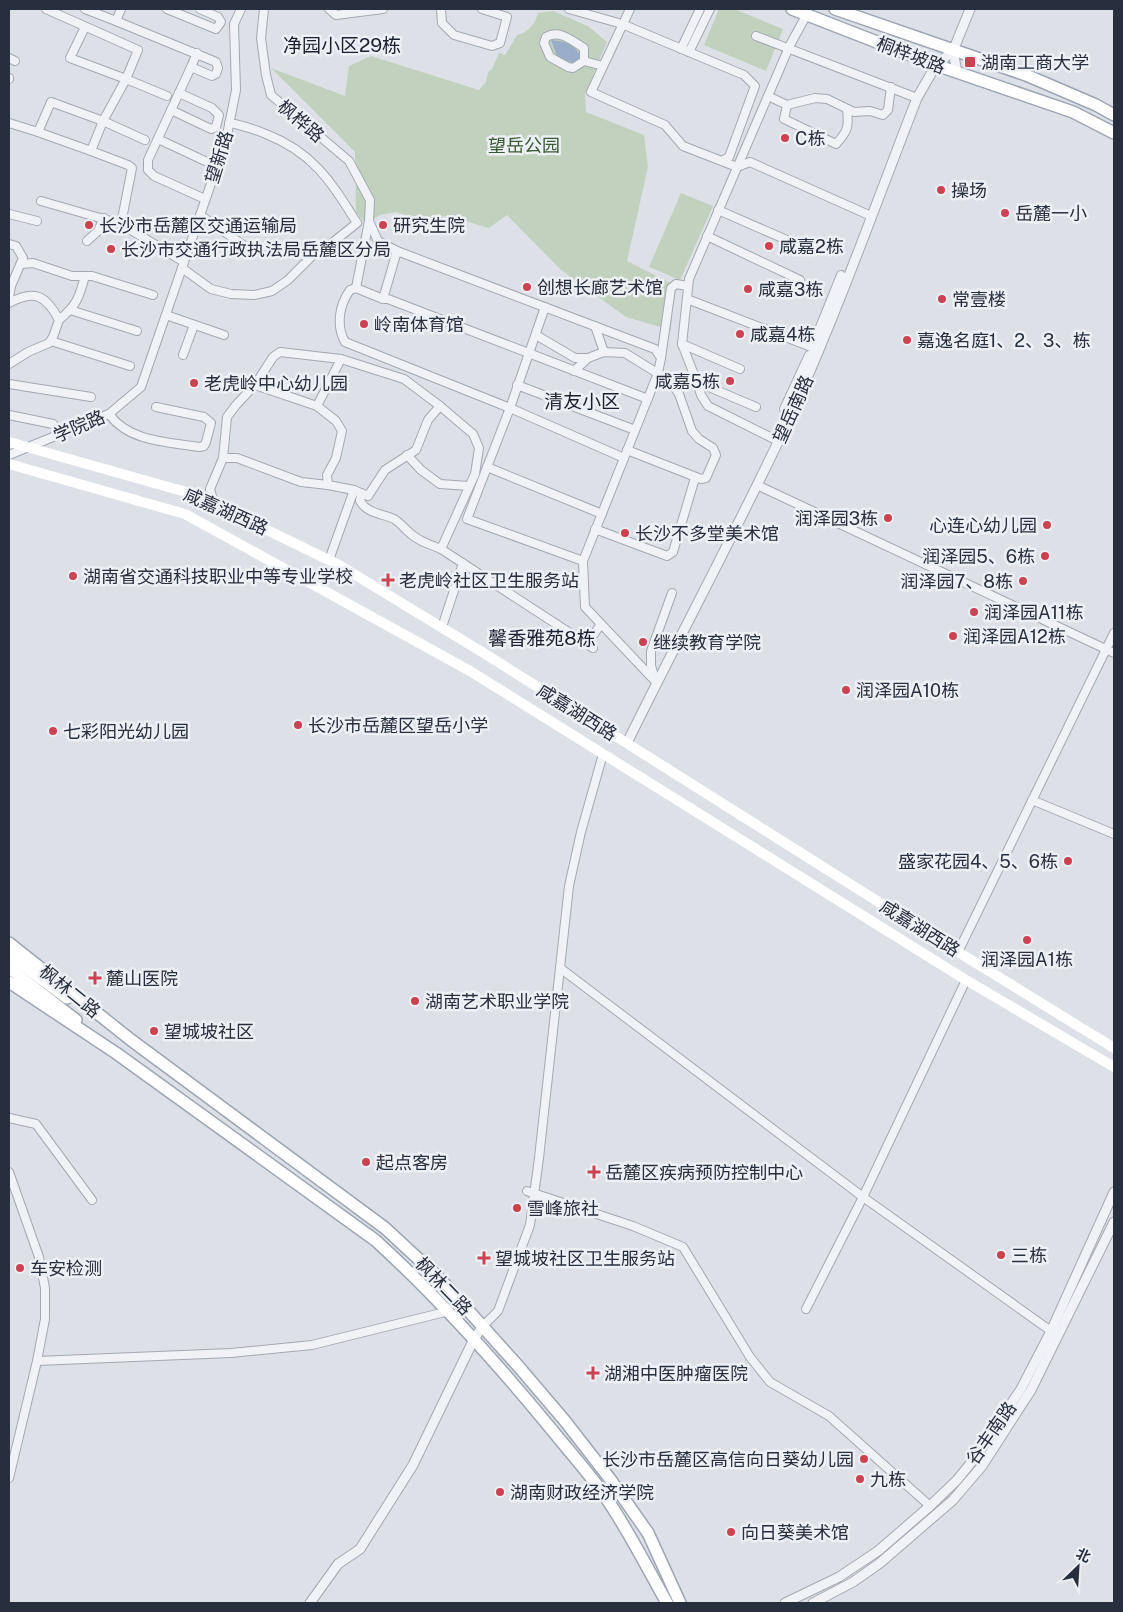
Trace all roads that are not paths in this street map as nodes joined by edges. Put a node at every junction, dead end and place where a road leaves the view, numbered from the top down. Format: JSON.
{"nodes":[{"id":1,"x":46,"y":9,"type":"edge"},
{"id":2,"x":85,"y":9,"type":"edge"},
{"id":3,"x":121,"y":9,"type":"edge"},
{"id":4,"x":167,"y":9,"type":"edge"},
{"id":5,"x":200,"y":9,"type":"edge"},
{"id":6,"x":241,"y":9,"type":"edge"},
{"id":7,"x":264,"y":9,"type":"edge"},
{"id":8,"x":329,"y":9,"type":"edge"},
{"id":9,"x":383,"y":9,"type":"edge"},
{"id":10,"x":442,"y":9,"type":"edge"},
{"id":11,"x":482,"y":9,"type":"edge"},
{"id":12,"x":569,"y":9,"type":"edge"},
{"id":13,"x":630,"y":9,"type":"edge"},
{"id":14,"x":700,"y":9,"type":"edge"},
{"id":15,"x":710,"y":9,"type":"edge"},
{"id":16,"x":792,"y":9,"type":"edge"},
{"id":17,"x":835,"y":9,"type":"edge"},
{"id":18,"x":970,"y":9,"type":"edge"},
{"id":19,"x":807,"y":14,"type":"junction"},
{"id":20,"x":116,"y":21,"type":"junction"},
{"id":21,"x":622,"y":24,"type":"junction"},
{"id":22,"x":85,"y":27,"type":"junction"},
{"id":23,"x":756,"y":36,"type":"dead end"},
{"id":24,"x":789,"y":48,"type":"junction"},
{"id":25,"x":680,"y":49,"type":"junction"},
{"id":26,"x":953,"y":51,"type":"junction"},
{"id":27,"x":688,"y":52,"type":"junction"},
{"id":28,"x":196,"y":53,"type":"junction"},
{"id":29,"x":584,"y":61,"type":"junction"},
{"id":30,"x":936,"y":65,"type":"junction"},
{"id":31,"x":602,"y":66,"type":"junction"},
{"id":32,"x":191,"y":67,"type":"junction"},
{"id":33,"x":957,"y":72,"type":"junction"},
{"id":34,"x":126,"y":79,"type":"junction"},
{"id":35,"x":891,"y":87,"type":"junction"},
{"id":36,"x":179,"y":93,"type":"junction"},
{"id":37,"x":167,"y":96,"type":"dead end"},
{"id":38,"x":768,"y":96,"type":"junction"},
{"id":39,"x":917,"y":98,"type":"junction"},
{"id":40,"x":788,"y":105,"type":"junction"},
{"id":41,"x":847,"y":109,"type":"junction"},
{"id":42,"x":171,"y":110,"type":"junction"},
{"id":43,"x":1114,"y":115,"type":"edge"},
{"id":44,"x":103,"y":121,"type":"junction"},
{"id":45,"x":9,"y":123,"type":"edge"},
{"id":46,"x":229,"y":123,"type":"junction"},
{"id":47,"x":38,"y":132,"type":"junction"},
{"id":48,"x":1114,"y":133,"type":"edge"},
{"id":49,"x":158,"y":139,"type":"junction"},
{"id":50,"x":145,"y":140,"type":"dead end"},
{"id":51,"x":91,"y":151,"type":"junction"},
{"id":52,"x":205,"y":161,"type":"dead end"},
{"id":53,"x":722,"y":161,"type":"junction"},
{"id":54,"x":737,"y":167,"type":"junction"},
{"id":55,"x":205,"y":199,"type":"junction"},
{"id":56,"x":41,"y":201,"type":"dead end"},
{"id":57,"x":718,"y":210,"type":"junction"},
{"id":58,"x":9,"y":214,"type":"edge"},
{"id":59,"x":200,"y":215,"type":"junction"},
{"id":60,"x":871,"y":216,"type":"junction"},
{"id":61,"x":104,"y":218,"type":"junction"},
{"id":62,"x":37,"y":221,"type":"dead end"},
{"id":63,"x":368,"y":221,"type":"junction"},
{"id":64,"x":121,"y":224,"type":"junction"},
{"id":65,"x":707,"y":236,"type":"junction"},
{"id":66,"x":87,"y":241,"type":"dead end"},
{"id":67,"x":9,"y":244,"type":"edge"},
{"id":68,"x":252,"y":251,"type":"dead end"},
{"id":69,"x":397,"y":251,"type":"junction"},
{"id":70,"x":812,"y":251,"type":"dead end"},
{"id":71,"x":21,"y":264,"type":"junction"},
{"id":72,"x":183,"y":265,"type":"junction"},
{"id":73,"x":841,"y":275,"type":"dead end"},
{"id":74,"x":85,"y":276,"type":"junction"},
{"id":75,"x":800,"y":280,"type":"dead end"},
{"id":76,"x":10,"y":286,"type":"edge"},
{"id":77,"x":688,"y":286,"type":"junction"},
{"id":78,"x":356,"y":288,"type":"junction"},
{"id":79,"x":153,"y":295,"type":"dead end"},
{"id":80,"x":9,"y":297,"type":"edge"},
{"id":81,"x":382,"y":299,"type":"junction"},
{"id":82,"x":686,"y":299,"type":"junction"},
{"id":83,"x":171,"y":300,"type":"joint"},
{"id":84,"x":9,"y":303,"type":"edge"},
{"id":85,"x":545,"y":307,"type":"junction"},
{"id":86,"x":70,"y":310,"type":"junction"},
{"id":87,"x":166,"y":315,"type":"junction"},
{"id":88,"x":59,"y":320,"type":"junction"},
{"id":89,"x":194,"y":325,"type":"junction"},
{"id":90,"x":595,"y":326,"type":"junction"},
{"id":91,"x":137,"y":331,"type":"dead end"},
{"id":92,"x":224,"y":335,"type":"dead end"},
{"id":93,"x":536,"y":335,"type":"junction"},
{"id":94,"x":51,"y":341,"type":"junction"},
{"id":95,"x":682,"y":344,"type":"junction"},
{"id":96,"x":819,"y":350,"type":"junction"},
{"id":97,"x":604,"y":352,"type":"junction"},
{"id":98,"x":528,"y":354,"type":"junction"},
{"id":99,"x":183,"y":355,"type":"dead end"},
{"id":100,"x":588,"y":358,"type":"junction"},
{"id":101,"x":661,"y":358,"type":"junction"},
{"id":102,"x":341,"y":359,"type":"junction"},
{"id":103,"x":9,"y":364,"type":"edge"},
{"id":104,"x":130,"y":366,"type":"dead end"},
{"id":105,"x":740,"y":370,"type":"dead end"},
{"id":106,"x":574,"y":371,"type":"junction"},
{"id":107,"x":658,"y":373,"type":"junction"},
{"id":108,"x":697,"y":382,"type":"junction"},
{"id":109,"x":9,"y":384,"type":"edge"},
{"id":110,"x":518,"y":385,"type":"junction"},
{"id":111,"x":255,"y":386,"type":"junction"},
{"id":112,"x":91,"y":397,"type":"dead end"},
{"id":113,"x":648,"y":399,"type":"junction"},
{"id":114,"x":317,"y":406,"type":"junction"},
{"id":115,"x":440,"y":406,"type":"junction"},
{"id":116,"x":156,"y":407,"type":"dead end"},
{"id":117,"x":756,"y":407,"type":"dead end"},
{"id":118,"x":510,"y":408,"type":"junction"},
{"id":119,"x":109,"y":414,"type":"junction"},
{"id":120,"x":9,"y":415,"type":"edge"},
{"id":121,"x":53,"y":424,"type":"dead end"},
{"id":122,"x":635,"y":430,"type":"junction"},
{"id":123,"x":778,"y":441,"type":"junction"},
{"id":124,"x":9,"y":442,"type":"edge"},
{"id":125,"x":28,"y":447,"type":"junction"},
{"id":126,"x":9,"y":454,"type":"edge"},
{"id":127,"x":626,"y":454,"type":"junction"},
{"id":128,"x":408,"y":455,"type":"junction"},
{"id":129,"x":223,"y":458,"type":"junction"},
{"id":130,"x":9,"y":464,"type":"edge"},
{"id":131,"x":487,"y":467,"type":"junction"},
{"id":132,"x":695,"y":478,"type":"junction"},
{"id":133,"x":328,"y":485,"type":"junction"},
{"id":134,"x":469,"y":486,"type":"junction"},
{"id":135,"x":757,"y":486,"type":"junction"},
{"id":136,"x":357,"y":492,"type":"junction"},
{"id":137,"x":214,"y":504,"type":"junction"},
{"id":138,"x":602,"y":514,"type":"junction"},
{"id":139,"x":595,"y":529,"type":"junction"},
{"id":140,"x":441,"y":549,"type":"junction"},
{"id":141,"x":329,"y":560,"type":"junction"},
{"id":142,"x":582,"y":561,"type":"junction"},
{"id":143,"x":463,"y":563,"type":"junction"},
{"id":144,"x":672,"y":593,"type":"dead end"},
{"id":145,"x":601,"y":624,"type":"junction"},
{"id":146,"x":442,"y":627,"type":"junction"},
{"id":147,"x":1114,"y":633,"type":"edge"},
{"id":148,"x":1106,"y":650,"type":"junction"},
{"id":149,"x":1114,"y":653,"type":"edge"},
{"id":150,"x":657,"y":683,"type":"junction"},
{"id":151,"x":627,"y":743,"type":"junction"},
{"id":152,"x":603,"y":754,"type":"junction"},
{"id":153,"x":1032,"y":800,"type":"junction"},
{"id":154,"x":1114,"y":834,"type":"edge"},
{"id":155,"x":9,"y":943,"type":"edge"},
{"id":156,"x":958,"y":952,"type":"junction"},
{"id":157,"x":9,"y":955,"type":"edge"},
{"id":158,"x":9,"y":968,"type":"edge"},
{"id":159,"x":560,"y":968,"type":"junction"},
{"id":160,"x":966,"y":980,"type":"junction"},
{"id":161,"x":9,"y":982,"type":"edge"},
{"id":162,"x":51,"y":993,"type":"junction"},
{"id":163,"x":132,"y":1040,"type":"junction"},
{"id":164,"x":1114,"y":1048,"type":"edge"},
{"id":165,"x":116,"y":1053,"type":"junction"},
{"id":166,"x":1114,"y":1067,"type":"edge"},
{"id":167,"x":9,"y":1118,"type":"edge"},
{"id":168,"x":9,"y":1172,"type":"edge"},
{"id":169,"x":531,"y":1192,"type":"junction"},
{"id":170,"x":1114,"y":1192,"type":"edge"},
{"id":171,"x":863,"y":1197,"type":"junction"},
{"id":172,"x":92,"y":1200,"type":"dead end"},
{"id":173,"x":1114,"y":1222,"type":"edge"},
{"id":174,"x":806,"y":1309,"type":"dead end"},
{"id":175,"x":449,"y":1311,"type":"junction"},
{"id":176,"x":483,"y":1326,"type":"junction"},
{"id":177,"x":1050,"y":1331,"type":"junction"},
{"id":178,"x":474,"y":1339,"type":"junction"},
{"id":179,"x":37,"y":1361,"type":"junction"},
{"id":180,"x":9,"y":1478,"type":"edge"},
{"id":181,"x":930,"y":1506,"type":"junction"},
{"id":182,"x":310,"y":1603,"type":"edge"},
{"id":183,"x":667,"y":1603,"type":"edge"},
{"id":184,"x":680,"y":1603,"type":"edge"},
{"id":185,"x":785,"y":1603,"type":"edge"},
{"id":186,"x":813,"y":1603,"type":"edge"}],
"edges":[{"from":1,"to":22,"type":"street"},
{"from":2,"to":20,"type":"street"},
{"from":3,"to":20,"type":"street"},
{"from":4,"to":5,"type":"street"},
{"from":6,"to":46,"type":"street","name":"望新路"},
{"from":7,"to":63,"type":"street","name":"枫桦路"},
{"from":8,"to":9,"type":"street"},
{"from":10,"to":11,"type":"street"},
{"from":12,"to":21,"type":"street"},
{"from":13,"to":21,"type":"street"},
{"from":14,"to":25,"type":"street"},
{"from":15,"to":27,"type":"street"},
{"from":16,"to":19,"type":"main road","name":"桐梓坡路"},
{"from":17,"to":26,"type":"main road","name":"桐梓坡路"},
{"from":18,"to":26,"type":"street"},
{"from":19,"to":24,"type":"street"},
{"from":19,"to":30,"type":"main road","name":"桐梓坡路"},
{"from":20,"to":28,"type":"street"},
{"from":21,"to":25,"type":"street"},
{"from":21,"to":31,"type":"street"},
{"from":22,"to":34,"type":"street"},
{"from":22,"to":34,"type":"street"},
{"from":23,"to":24,"type":"street"},
{"from":24,"to":35,"type":"street"},
{"from":24,"to":38,"type":"street"},
{"from":25,"to":27,"type":"street"},
{"from":26,"to":30,"type":"street"},
{"from":26,"to":33,"type":"street"},
{"from":26,"to":43,"type":"main road","name":"桐梓坡路"},
{"from":27,"to":53,"type":"street"},
{"from":28,"to":32,"type":"street"},
{"from":28,"to":32,"type":"street"},
{"from":29,"to":29,"type":"street"},
{"from":29,"to":31,"type":"street"},
{"from":30,"to":33,"type":"main road","name":"桐梓坡路"},
{"from":30,"to":39,"type":"street","name":"望岳南路"},
{"from":31,"to":53,"type":"street"},
{"from":32,"to":36,"type":"street"},
{"from":33,"to":48,"type":"main road","name":"桐梓坡路"},
{"from":34,"to":37,"type":"street"},
{"from":34,"to":44,"type":"street"},
{"from":35,"to":39,"type":"street"},
{"from":35,"to":41,"type":"street"},
{"from":36,"to":42,"type":"street"},
{"from":36,"to":42,"type":"street"},
{"from":38,"to":40,"type":"street"},
{"from":38,"to":54,"type":"street"},
{"from":39,"to":60,"type":"street","name":"望岳南路"},
{"from":40,"to":41,"type":"street"},
{"from":40,"to":41,"type":"street"},
{"from":42,"to":49,"type":"street"},
{"from":44,"to":47,"type":"street"},
{"from":44,"to":50,"type":"street"},
{"from":44,"to":51,"type":"street"},
{"from":45,"to":47,"type":"street"},
{"from":46,"to":55,"type":"street","name":"望新路"},
{"from":46,"to":72,"type":"street"},
{"from":47,"to":51,"type":"street"},
{"from":49,"to":52,"type":"street"},
{"from":49,"to":55,"type":"street"},
{"from":51,"to":64,"type":"street"},
{"from":53,"to":54,"type":"street"},
{"from":54,"to":57,"type":"street"},
{"from":54,"to":60,"type":"street"},
{"from":55,"to":59,"type":"street","name":"望新路"},
{"from":56,"to":61,"type":"street"},
{"from":57,"to":65,"type":"street"},
{"from":57,"to":70,"type":"street"},
{"from":58,"to":62,"type":"street"},
{"from":59,"to":68,"type":"street"},
{"from":59,"to":72,"type":"street","name":"望新路"},
{"from":60,"to":96,"type":"street","name":"望岳南路"},
{"from":61,"to":64,"type":"street"},
{"from":61,"to":66,"type":"street"},
{"from":63,"to":69,"type":"street"},
{"from":63,"to":78,"type":"street","name":"枫桦路"},
{"from":64,"to":72,"type":"street"},
{"from":65,"to":75,"type":"street"},
{"from":65,"to":77,"type":"street"},
{"from":67,"to":71,"type":"street"},
{"from":69,"to":81,"type":"street"},
{"from":69,"to":85,"type":"street"},
{"from":71,"to":74,"type":"street"},
{"from":71,"to":76,"type":"street"},
{"from":72,"to":83,"type":"street","name":"望新路"},
{"from":73,"to":96,"type":"street"},
{"from":74,"to":79,"type":"street"},
{"from":74,"to":86,"type":"street"},
{"from":76,"to":80,"type":"street"},
{"from":77,"to":82,"type":"street"},
{"from":77,"to":101,"type":"street"},
{"from":78,"to":81,"type":"street"},
{"from":78,"to":118,"type":"street"},
{"from":81,"to":98,"type":"street"},
{"from":82,"to":95,"type":"street"},
{"from":82,"to":96,"type":"street"},
{"from":83,"to":87,"type":"street","name":"学院路"},
{"from":84,"to":88,"type":"street"},
{"from":85,"to":90,"type":"street"},
{"from":85,"to":93,"type":"street"},
{"from":86,"to":88,"type":"street"},
{"from":86,"to":91,"type":"street"},
{"from":87,"to":89,"type":"street"},
{"from":87,"to":119,"type":"street","name":"学院路"},
{"from":88,"to":94,"type":"street"},
{"from":89,"to":92,"type":"street"},
{"from":89,"to":99,"type":"street"},
{"from":90,"to":97,"type":"street"},
{"from":90,"to":101,"type":"street"},
{"from":93,"to":98,"type":"street"},
{"from":93,"to":100,"type":"street"},
{"from":94,"to":103,"type":"street"},
{"from":94,"to":104,"type":"street"},
{"from":95,"to":105,"type":"street"},
{"from":95,"to":108,"type":"street"},
{"from":96,"to":123,"type":"street","name":"望岳南路"},
{"from":97,"to":100,"type":"street"},
{"from":97,"to":107,"type":"street"},
{"from":98,"to":106,"type":"street"},
{"from":98,"to":110,"type":"street"},
{"from":100,"to":106,"type":"street"},
{"from":101,"to":107,"type":"street"},
{"from":102,"to":111,"type":"street"},
{"from":102,"to":114,"type":"street"},
{"from":102,"to":115,"type":"street"},
{"from":106,"to":113,"type":"street"},
{"from":107,"to":113,"type":"street"},
{"from":107,"to":132,"type":"street"},
{"from":108,"to":117,"type":"street"},
{"from":108,"to":123,"type":"street"},
{"from":109,"to":112,"type":"street"},
{"from":110,"to":118,"type":"street"},
{"from":110,"to":122,"type":"street"},
{"from":111,"to":114,"type":"street"},
{"from":111,"to":129,"type":"street"},
{"from":113,"to":122,"type":"street"},
{"from":114,"to":133,"type":"street"},
{"from":115,"to":128,"type":"street"},
{"from":115,"to":134,"type":"street"},
{"from":116,"to":119,"type":"street"},
{"from":118,"to":127,"type":"street"},
{"from":118,"to":131,"type":"street"},
{"from":119,"to":125,"type":"street","name":"学院路"},
{"from":120,"to":121,"type":"street"},
{"from":122,"to":127,"type":"street"},
{"from":123,"to":135,"type":"street","name":"望岳南路"},
{"from":124,"to":125,"type":"main road","name":"咸嘉湖西路"},
{"from":125,"to":126,"type":"street","name":"学院路"},
{"from":125,"to":137,"type":"main road","name":"咸嘉湖西路"},
{"from":127,"to":132,"type":"street"},
{"from":127,"to":138,"type":"street"},
{"from":128,"to":134,"type":"street"},
{"from":128,"to":136,"type":"street"},
{"from":129,"to":133,"type":"street"},
{"from":129,"to":137,"type":"street"},
{"from":130,"to":152,"type":"main road","name":"咸嘉湖西路"},
{"from":131,"to":138,"type":"street"},
{"from":131,"to":142,"type":"street"},
{"from":132,"to":139,"type":"street"},
{"from":133,"to":136,"type":"street"},
{"from":134,"to":140,"type":"street"},
{"from":135,"to":148,"type":"street"},
{"from":135,"to":150,"type":"street","name":"望岳南路"},
{"from":136,"to":140,"type":"street"},
{"from":136,"to":141,"type":"street"},
{"from":137,"to":141,"type":"main road","name":"咸嘉湖西路"},
{"from":138,"to":139,"type":"street"},
{"from":139,"to":142,"type":"street"},
{"from":140,"to":143,"type":"street"},
{"from":141,"to":146,"type":"main road","name":"咸嘉湖西路"},
{"from":142,"to":145,"type":"street"},
{"from":143,"to":145,"type":"street"},
{"from":143,"to":146,"type":"street"},
{"from":144,"to":150,"type":"street"},
{"from":145,"to":150,"type":"street"},
{"from":146,"to":151,"type":"main road","name":"咸嘉湖西路"},
{"from":147,"to":148,"type":"street"},
{"from":148,"to":149,"type":"street"},
{"from":148,"to":153,"type":"street"},
{"from":150,"to":151,"type":"street","name":"望岳南路"},
{"from":151,"to":156,"type":"main road","name":"咸嘉湖西路"},
{"from":152,"to":159,"type":"street"},
{"from":152,"to":160,"type":"main road","name":"咸嘉湖西路"},
{"from":153,"to":154,"type":"street"},
{"from":153,"to":156,"type":"street"},
{"from":155,"to":163,"type":"main road","name":"枫林二路"},
{"from":156,"to":164,"type":"main road","name":"咸嘉湖西路"},
{"from":157,"to":162,"type":"main road"},
{"from":158,"to":162,"type":"main road"},
{"from":159,"to":169,"type":"street"},
{"from":159,"to":171,"type":"street"},
{"from":160,"to":166,"type":"main road","name":"咸嘉湖西路"},
{"from":160,"to":171,"type":"street"},
{"from":161,"to":165,"type":"main road","name":"枫林二路"},
{"from":162,"to":163,"type":"main road","name":"枫林二路"},
{"from":162,"to":165,"type":"main road","name":"枫林二路"},
{"from":163,"to":176,"type":"main road","name":"枫林二路"},
{"from":165,"to":175,"type":"main road","name":"枫林二路"},
{"from":167,"to":172,"type":"street"},
{"from":168,"to":179,"type":"street"},
{"from":169,"to":176,"type":"street"},
{"from":169,"to":181,"type":"street"},
{"from":170,"to":177,"type":"street","name":"谷丰南路"},
{"from":171,"to":174,"type":"street"},
{"from":171,"to":177,"type":"street"},
{"from":173,"to":186,"type":"street","name":"谷丰南路"},
{"from":175,"to":178,"type":"main road","name":"枫林二路"},
{"from":175,"to":179,"type":"street"},
{"from":176,"to":178,"type":"street"},
{"from":176,"to":184,"type":"main road","name":"枫林二路"},
{"from":177,"to":181,"type":"street","name":"谷丰南路"},
{"from":178,"to":182,"type":"street"},
{"from":178,"to":183,"type":"main road","name":"枫林二路"},
{"from":179,"to":180,"type":"street"},
{"from":181,"to":185,"type":"street","name":"谷丰南路"}]}
